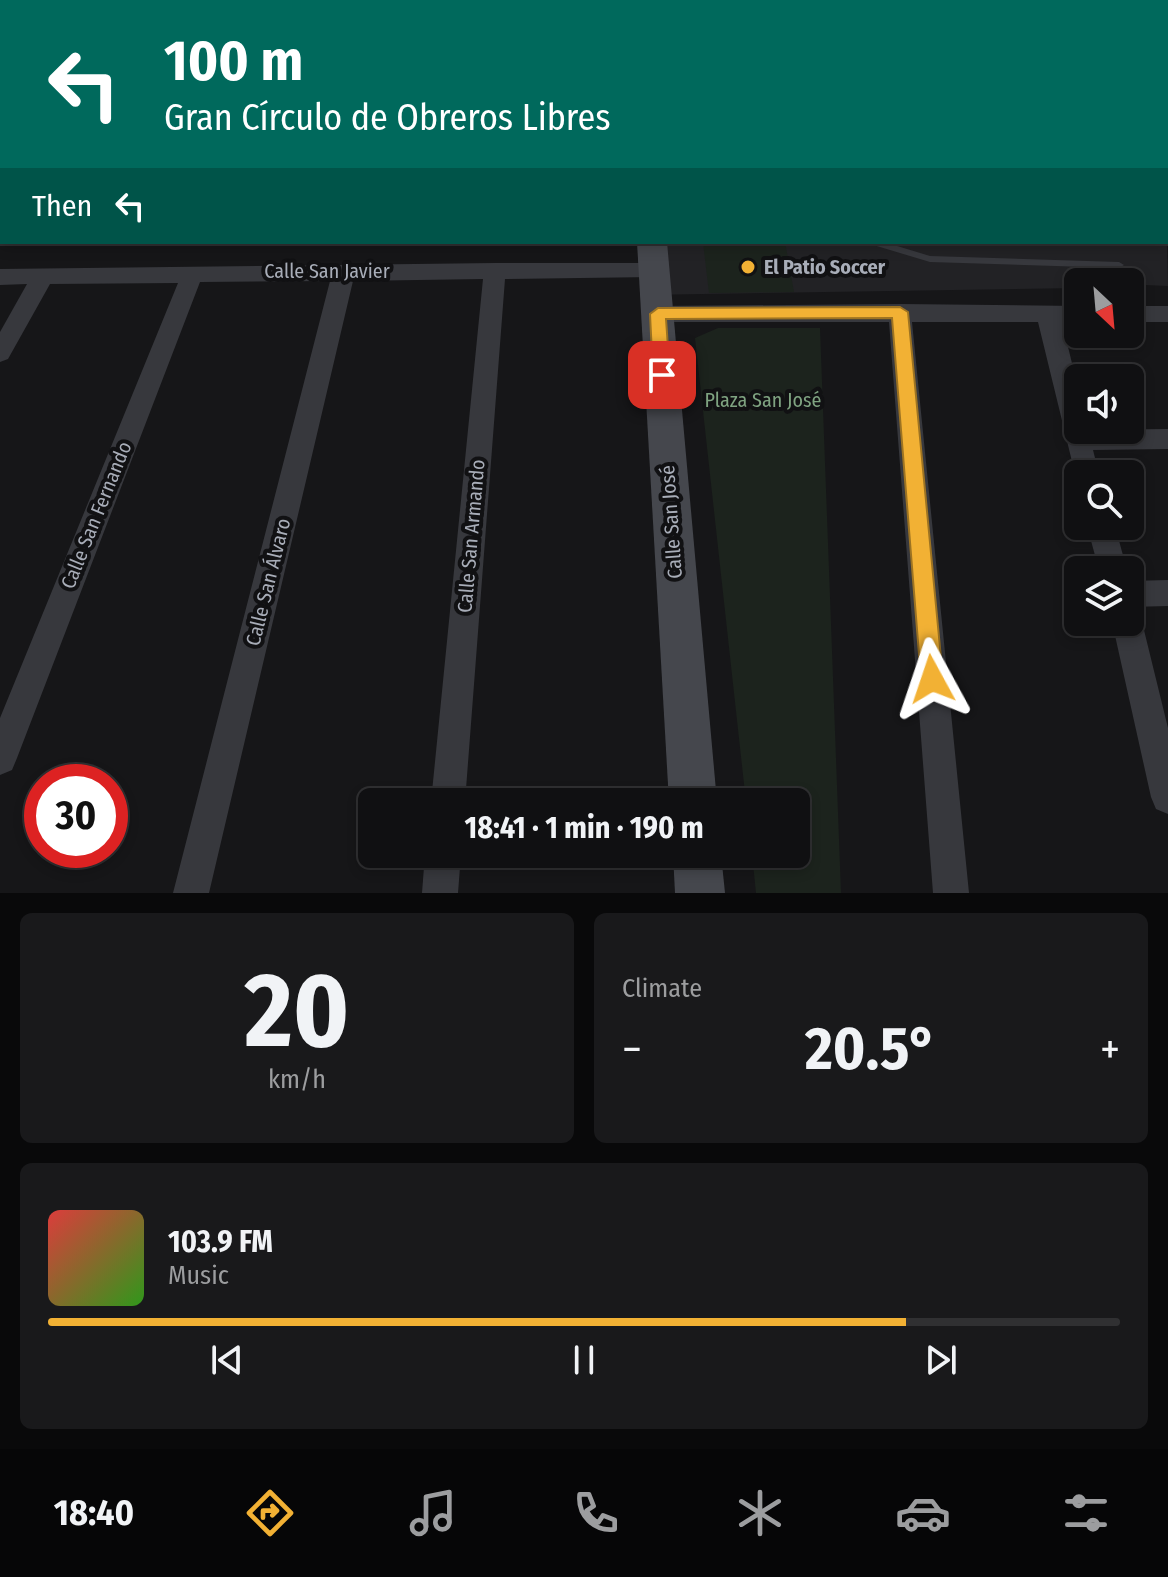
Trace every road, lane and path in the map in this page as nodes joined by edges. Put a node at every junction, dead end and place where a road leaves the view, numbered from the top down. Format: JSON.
{"nodes":[{"id":1,"x":880,"y":244,"type":"edge"},
{"id":2,"x":653,"y":256,"type":"edge"},
{"id":3,"x":1119,"y":265,"type":"dead end"},
{"id":4,"x":495,"y":270,"type":"junction"},
{"id":5,"x":344,"y":271,"type":"junction"},
{"id":6,"x":193,"y":272,"type":"junction"},
{"id":7,"x":43,"y":276,"type":"junction"},
{"id":8,"x":0,"y":277,"type":"edge"},
{"id":9,"x":900,"y":312,"type":"junction"},
{"id":10,"x":658,"y":314,"type":"junction"},
{"id":11,"x":1048,"y":314,"type":"junction"},
{"id":12,"x":1064,"y":314,"type":"edge"},
{"id":13,"x":1144,"y":314,"type":"edge"},
{"id":14,"x":1168,"y":314,"type":"edge"},
{"id":15,"x":0,"y":353,"type":"edge"},
{"id":16,"x":1064,"y":384,"type":"edge"},
{"id":17,"x":1144,"y":439,"type":"edge"},
{"id":18,"x":1168,"y":439,"type":"edge"},
{"id":19,"x":1168,"y":593,"type":"edge"},
{"id":20,"x":1144,"y":594,"type":"edge"},
{"id":21,"x":1130,"y":636,"type":"edge"},
{"id":22,"x":0,"y":758,"type":"edge"},
{"id":23,"x":449,"y":788,"type":"edge"},
{"id":24,"x":692,"y":788,"type":"edge"},
{"id":25,"x":1168,"y":797,"type":"edge"},
{"id":26,"x":442,"y":868,"type":"edge"},
{"id":27,"x":698,"y":868,"type":"edge"},
{"id":28,"x":191,"y":893,"type":"edge"},
{"id":29,"x":440,"y":893,"type":"edge"},
{"id":30,"x":700,"y":893,"type":"edge"},
{"id":31,"x":951,"y":893,"type":"edge"}],
"edges":[{"from":1,"to":3,"type":"lane"},
{"from":2,"to":4,"type":"street","name":"Calle San Javier"},
{"from":2,"to":10,"type":"street","name":"Calle San José"},
{"from":4,"to":5,"type":"street","name":"Calle San Javier"},
{"from":4,"to":23,"type":"street","name":"Calle San Armando"},
{"from":5,"to":6,"type":"street","name":"Calle San Javier"},
{"from":5,"to":28,"type":"street","name":"Calle San Álvaro"},
{"from":6,"to":7,"type":"street","name":"Calle San Javier"},
{"from":6,"to":22,"type":"street","name":"Calle San Fernando"},
{"from":7,"to":8,"type":"street","name":"Calle San Javier"},
{"from":7,"to":15,"type":"street"},
{"from":9,"to":10,"type":"street"},
{"from":9,"to":11,"type":"street"},
{"from":9,"to":31,"type":"street"},
{"from":10,"to":24,"type":"street","name":"Calle San José"},
{"from":11,"to":12,"type":"street"},
{"from":11,"to":16,"type":"street"},
{"from":13,"to":14,"type":"street"},
{"from":17,"to":18,"type":"street"},
{"from":19,"to":20,"type":"street"},
{"from":21,"to":25,"type":"street"},
{"from":26,"to":29,"type":"street"},
{"from":27,"to":30,"type":"street"}]}
